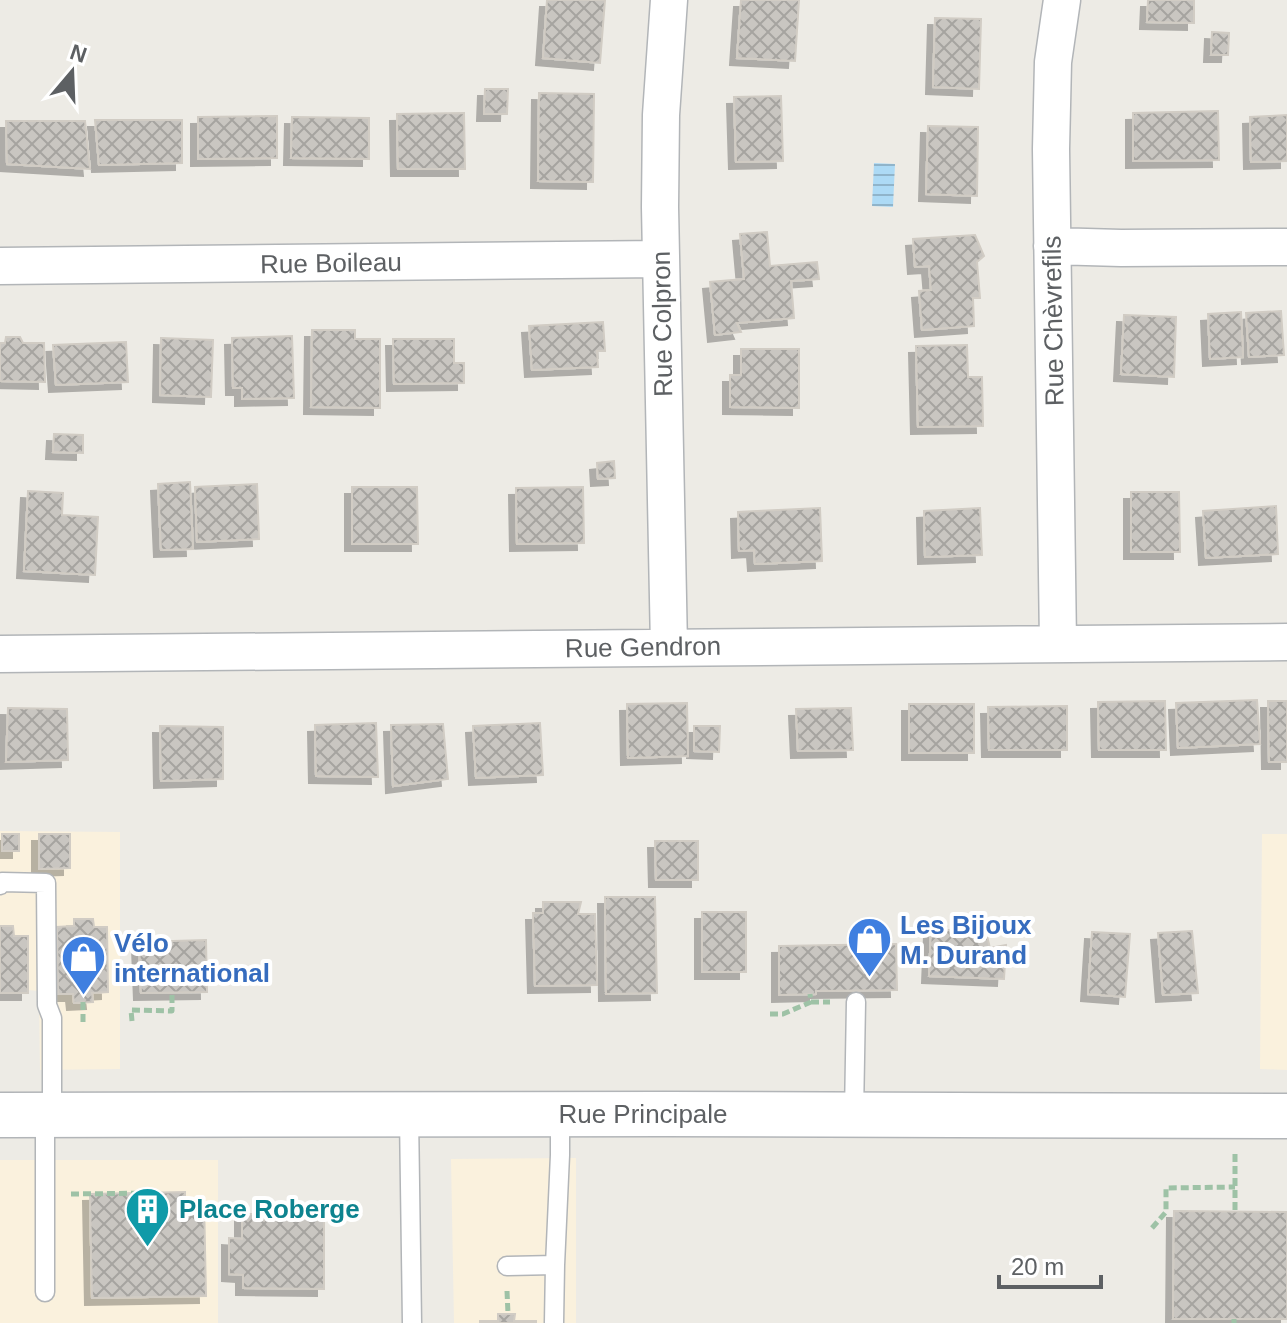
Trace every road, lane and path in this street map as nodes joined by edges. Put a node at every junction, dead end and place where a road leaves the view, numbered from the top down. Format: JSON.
{"nodes":[{"id":1,"x":669,"y":0,"type":"edge"},
{"id":2,"x":1062,"y":0,"type":"edge"},
{"id":3,"x":1052,"y":246,"type":"junction"},
{"id":4,"x":1287,"y":247,"type":"edge"},
{"id":5,"x":661,"y":259,"type":"junction"},
{"id":6,"x":0,"y":266,"type":"edge"},
{"id":7,"x":1287,"y":642,"type":"edge"},
{"id":8,"x":1058,"y":643,"type":"junction"},
{"id":9,"x":669,"y":647,"type":"junction"},
{"id":10,"x":0,"y":654,"type":"edge"},
{"id":11,"x":0,"y":885,"type":"edge"},
{"id":12,"x":172,"y":992,"type":"dead end"},
{"id":13,"x":810,"y":994,"type":"dead end"},
{"id":14,"x":83,"y":1002,"type":"dead end"},
{"id":15,"x":856,"y":1002,"type":"dead end"},
{"id":16,"x":770,"y":1014,"type":"dead end"},
{"id":17,"x":132,"y":1021,"type":"dead end"},
{"id":18,"x":83,"y":1025,"type":"dead end"},
{"id":19,"x":560,"y":1114,"type":"junction"},
{"id":20,"x":854,"y":1114,"type":"junction"},
{"id":21,"x":0,"y":1115,"type":"edge"},
{"id":22,"x":48,"y":1115,"type":"junction"},
{"id":23,"x":409,"y":1115,"type":"junction"},
{"id":24,"x":1287,"y":1116,"type":"edge"},
{"id":25,"x":1235,"y":1154,"type":"dead end"},
{"id":26,"x":1235,"y":1187,"type":"junction"},
{"id":27,"x":158,"y":1193,"type":"dead end"},
{"id":28,"x":90,"y":1194,"type":"dead end"},
{"id":29,"x":285,"y":1205,"type":"dead end"},
{"id":30,"x":1235,"y":1211,"type":"dead end"},
{"id":31,"x":286,"y":1214,"type":"dead end"},
{"id":32,"x":1152,"y":1228,"type":"dead end"},
{"id":33,"x":555,"y":1265,"type":"junction"},
{"id":34,"x":507,"y":1266,"type":"dead end"},
{"id":35,"x":45,"y":1292,"type":"dead end"},
{"id":36,"x":412,"y":1323,"type":"edge"},
{"id":37,"x":554,"y":1323,"type":"edge"}],
"edges":[{"from":1,"to":5,"type":"street","name":"Rue Colpron"},
{"from":2,"to":3,"type":"street","name":"Rue Chèvrefils"},
{"from":3,"to":4,"type":"street"},
{"from":3,"to":8,"type":"street","name":"Rue Chèvrefils"},
{"from":5,"to":6,"type":"street","name":"Rue Boileau"},
{"from":5,"to":9,"type":"street","name":"Rue Colpron"},
{"from":7,"to":8,"type":"street","name":"Rue Gendron"},
{"from":8,"to":9,"type":"street","name":"Rue Gendron"},
{"from":9,"to":10,"type":"street","name":"Rue Gendron"},
{"from":11,"to":22,"type":"lane"},
{"from":12,"to":17,"type":"path"},
{"from":13,"to":16,"type":"path"},
{"from":14,"to":18,"type":"path"},
{"from":15,"to":20,"type":"lane"},
{"from":19,"to":20,"type":"street","name":"Rue Principale"},
{"from":19,"to":23,"type":"street","name":"Rue Principale"},
{"from":19,"to":33,"type":"lane"},
{"from":20,"to":24,"type":"street","name":"Rue Principale"},
{"from":21,"to":22,"type":"street","name":"Rue Principale"},
{"from":22,"to":23,"type":"street","name":"Rue Principale"},
{"from":22,"to":35,"type":"lane"},
{"from":23,"to":36,"type":"lane"},
{"from":25,"to":26,"type":"path"},
{"from":26,"to":30,"type":"path"},
{"from":26,"to":32,"type":"path"},
{"from":27,"to":28,"type":"path"},
{"from":29,"to":31,"type":"path"},
{"from":33,"to":34,"type":"lane"},
{"from":33,"to":37,"type":"lane"}]}
